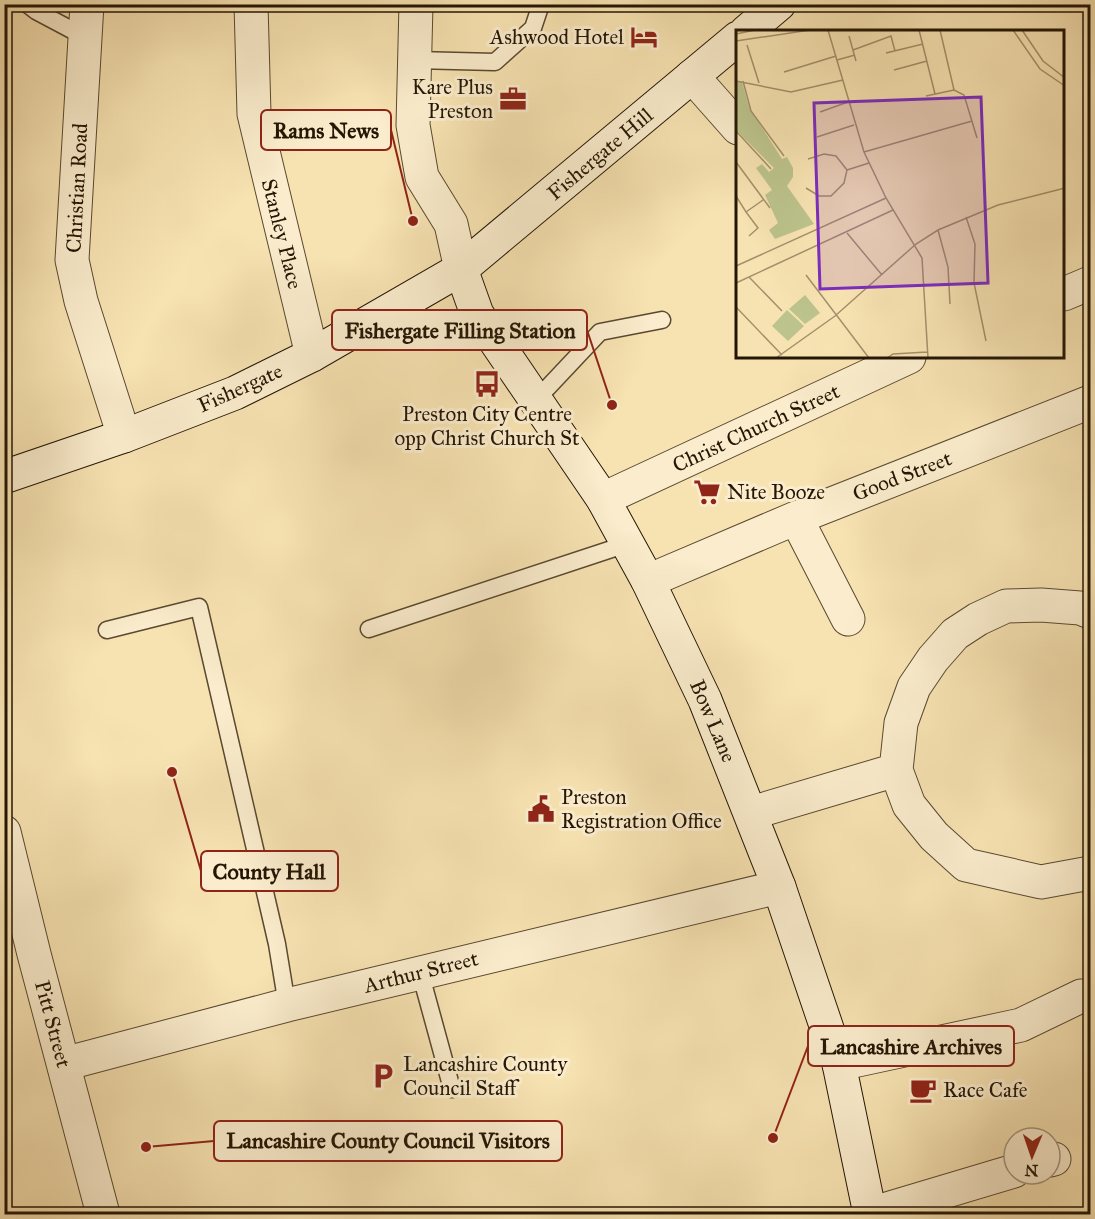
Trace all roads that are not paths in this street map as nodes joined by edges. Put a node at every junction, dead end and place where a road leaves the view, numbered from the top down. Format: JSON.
{"nodes":[{"id":1,"x":27,"y":4,"type":"edge"},
{"id":2,"x":87,"y":4,"type":"edge"},
{"id":3,"x":251,"y":4,"type":"edge"},
{"id":4,"x":416,"y":4,"type":"edge"},
{"id":5,"x":541,"y":4,"type":"edge"},
{"id":6,"x":779,"y":4,"type":"edge"},
{"id":7,"x":748,"y":30,"type":"edge"},
{"id":8,"x":85,"y":37,"type":"junction"},
{"id":9,"x":736,"y":40,"type":"edge"},
{"id":10,"x":415,"y":60,"type":"junction"},
{"id":11,"x":692,"y":76,"type":"junction"},
{"id":12,"x":736,"y":126,"type":"edge"},
{"id":13,"x":461,"y":270,"type":"junction"},
{"id":14,"x":1090,"y":283,"type":"edge"},
{"id":15,"x":1065,"y":294,"type":"edge"},
{"id":16,"x":662,"y":320,"type":"dead end"},
{"id":17,"x":312,"y":355,"type":"junction"},
{"id":18,"x":907,"y":358,"type":"edge"},
{"id":19,"x":536,"y":400,"type":"junction"},
{"id":20,"x":1090,"y":402,"type":"edge"},
{"id":21,"x":124,"y":436,"type":"junction"},
{"id":22,"x":4,"y":477,"type":"edge"},
{"id":23,"x":603,"y":499,"type":"junction"},
{"id":24,"x":796,"y":518,"type":"junction"},
{"id":25,"x":627,"y":544,"type":"junction"},
{"id":26,"x":648,"y":582,"type":"junction"},
{"id":27,"x":1090,"y":612,"type":"edge"},
{"id":28,"x":848,"y":619,"type":"dead end"},
{"id":29,"x":369,"y":629,"type":"dead end"},
{"id":30,"x":107,"y":630,"type":"dead end"},
{"id":31,"x":896,"y":770,"type":"junction"},
{"id":32,"x":751,"y":813,"type":"junction"},
{"id":33,"x":4,"y":832,"type":"edge"},
{"id":34,"x":1090,"y":873,"type":"edge"},
{"id":35,"x":779,"y":887,"type":"junction"},
{"id":36,"x":420,"y":972,"type":"junction"},
{"id":37,"x":1081,"y":996,"type":"dead end"},
{"id":38,"x":287,"y":1005,"type":"junction"},
{"id":39,"x":64,"y":1064,"type":"junction"},
{"id":40,"x":839,"y":1064,"type":"junction"},
{"id":41,"x":452,"y":1089,"type":"dead end"},
{"id":42,"x":1002,"y":1175,"type":"edge"},
{"id":43,"x":870,"y":1214,"type":"edge"},
{"id":44,"x":103,"y":1215,"type":"edge"}],
"edges":[{"from":1,"to":8,"type":"lane"},
{"from":2,"to":8,"type":"street","name":"Christian Road"},
{"from":3,"to":17,"type":"street","name":"Stanley Place"},
{"from":4,"to":10,"type":"street","name":"Bow Lane"},
{"from":5,"to":10,"type":"lane"},
{"from":6,"to":7,"type":"street"},
{"from":8,"to":21,"type":"street","name":"Christian Road"},
{"from":9,"to":11,"type":"street","name":"Fishergate Hill"},
{"from":10,"to":13,"type":"street","name":"Bow Lane"},
{"from":11,"to":12,"type":"street"},
{"from":11,"to":13,"type":"street","name":"Fishergate Hill"},
{"from":13,"to":17,"type":"street","name":"Fishergate"},
{"from":13,"to":19,"type":"street","name":"Bow Lane"},
{"from":14,"to":15,"type":"street"},
{"from":16,"to":19,"type":"lane"},
{"from":17,"to":21,"type":"street","name":"Fishergate"},
{"from":18,"to":23,"type":"street","name":"Christ Church Street"},
{"from":19,"to":23,"type":"street","name":"Bow Lane"},
{"from":20,"to":24,"type":"street","name":"Good Street"},
{"from":21,"to":22,"type":"street","name":"Fishergate"},
{"from":23,"to":25,"type":"street","name":"Bow Lane"},
{"from":24,"to":26,"type":"street","name":"Good Street"},
{"from":24,"to":28,"type":"street"},
{"from":25,"to":26,"type":"street","name":"Bow Lane"},
{"from":25,"to":29,"type":"lane"},
{"from":26,"to":32,"type":"street","name":"Bow Lane"},
{"from":27,"to":31,"type":"street"},
{"from":30,"to":38,"type":"lane"},
{"from":31,"to":32,"type":"street"},
{"from":31,"to":34,"type":"street"},
{"from":32,"to":35,"type":"street","name":"Bow Lane"},
{"from":33,"to":39,"type":"street","name":"Pitt Street"},
{"from":35,"to":36,"type":"street","name":"Arthur Street"},
{"from":35,"to":40,"type":"street","name":"Bow Lane"},
{"from":36,"to":38,"type":"street","name":"Arthur Street"},
{"from":36,"to":41,"type":"lane"},
{"from":37,"to":40,"type":"street"},
{"from":38,"to":39,"type":"street","name":"Arthur Street"},
{"from":39,"to":44,"type":"street","name":"Pitt Street"},
{"from":40,"to":43,"type":"street","name":"Bow Lane"},
{"from":42,"to":43,"type":"street"}]}
